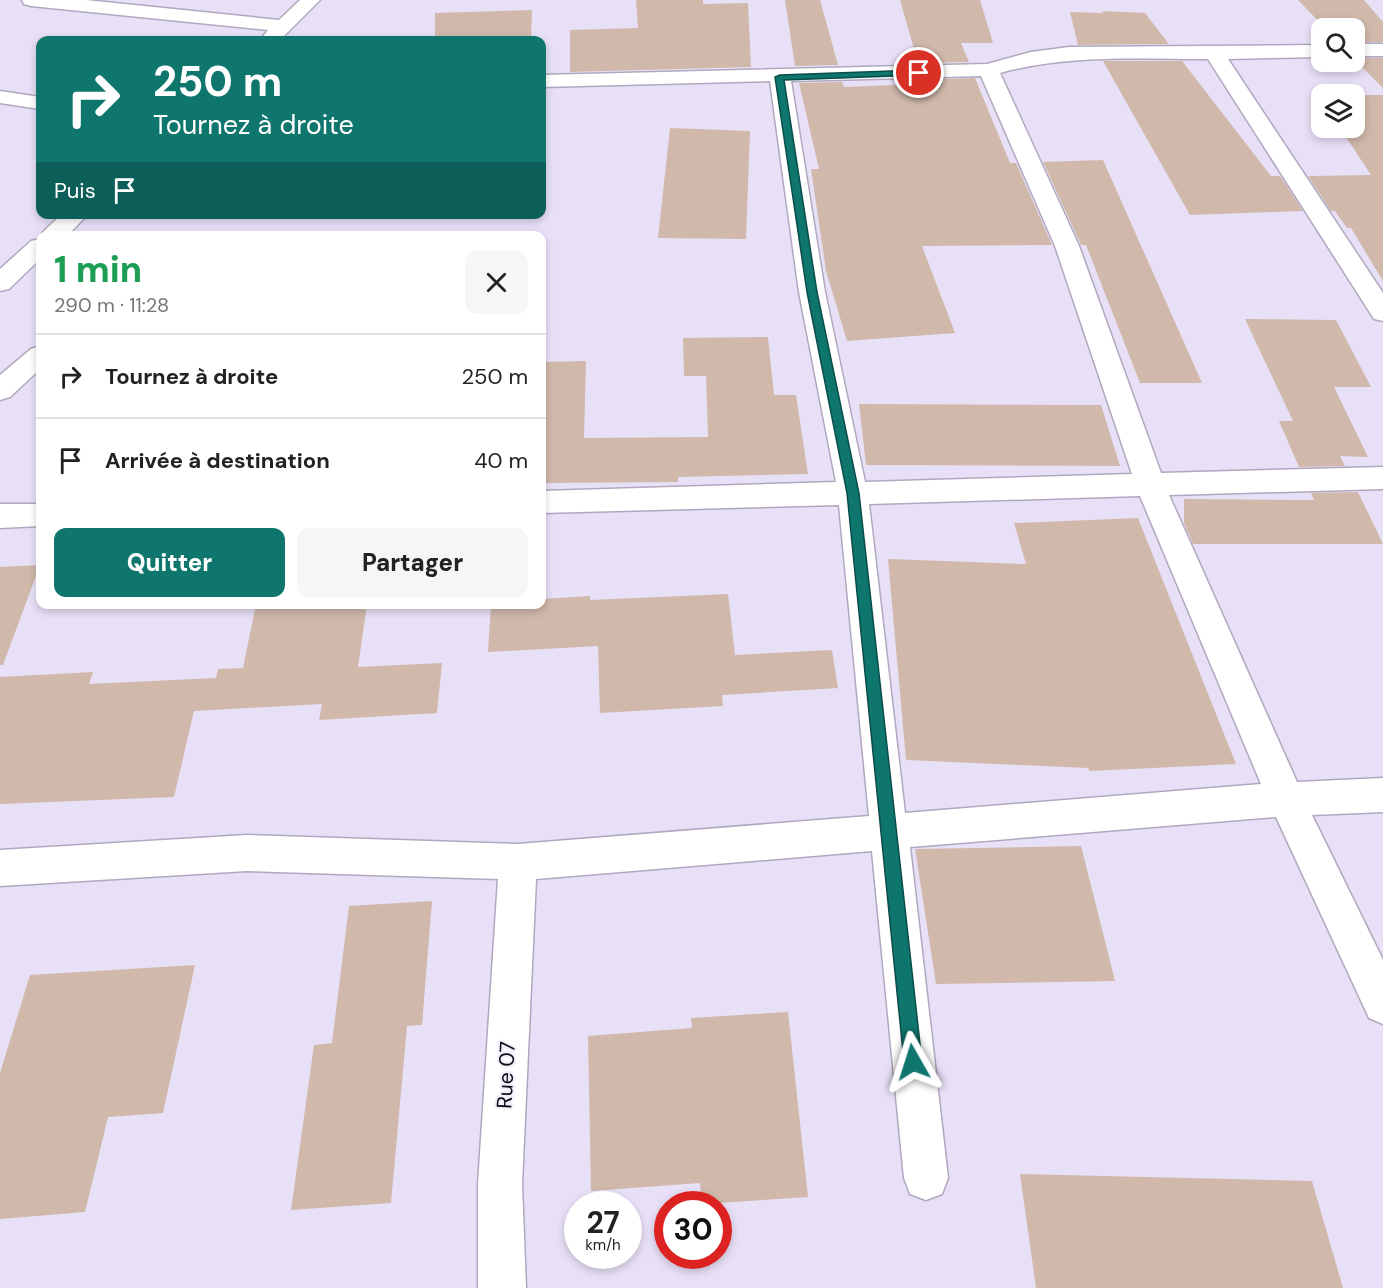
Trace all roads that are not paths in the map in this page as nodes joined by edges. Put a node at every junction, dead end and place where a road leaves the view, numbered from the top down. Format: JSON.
{"nodes":[{"id":1,"x":31,"y":0,"type":"edge"},
{"id":2,"x":311,"y":0,"type":"edge"},
{"id":3,"x":284,"y":26,"type":"junction"},
{"id":4,"x":273,"y":36,"type":"edge"},
{"id":5,"x":1365,"y":50,"type":"edge"},
{"id":6,"x":1383,"y":50,"type":"edge"},
{"id":7,"x":1311,"y":51,"type":"edge"},
{"id":8,"x":1214,"y":53,"type":"junction"},
{"id":9,"x":988,"y":70,"type":"junction"},
{"id":10,"x":780,"y":77,"type":"junction"},
{"id":11,"x":546,"y":81,"type":"edge"},
{"id":12,"x":0,"y":97,"type":"edge"},
{"id":13,"x":36,"y":102,"type":"edge"},
{"id":14,"x":71,"y":219,"type":"edge"},
{"id":15,"x":58,"y":231,"type":"edge"},
{"id":16,"x":33,"y":252,"type":"edge"},
{"id":17,"x":0,"y":255,"type":"edge"},
{"id":18,"x":0,"y":283,"type":"edge"},
{"id":19,"x":1383,"y":313,"type":"edge"},
{"id":20,"x":36,"y":358,"type":"edge"},
{"id":21,"x":0,"y":390,"type":"edge"},
{"id":22,"x":1383,"y":478,"type":"edge"},
{"id":23,"x":1150,"y":485,"type":"junction"},
{"id":24,"x":853,"y":493,"type":"junction"},
{"id":25,"x":546,"y":502,"type":"edge"},
{"id":26,"x":36,"y":515,"type":"edge"},
{"id":27,"x":0,"y":516,"type":"edge"},
{"id":28,"x":1383,"y":795,"type":"edge"},
{"id":29,"x":1286,"y":799,"type":"junction"},
{"id":30,"x":888,"y":831,"type":"junction"},
{"id":31,"x":518,"y":862,"type":"junction"},
{"id":32,"x":0,"y":868,"type":"edge"},
{"id":33,"x":1383,"y":1005,"type":"edge"},
{"id":34,"x":926,"y":1178,"type":"dead end"},
{"id":35,"x":502,"y":1288,"type":"edge"}],
"edges":[{"from":1,"to":3,"type":"street"},
{"from":2,"to":3,"type":"street"},
{"from":3,"to":4,"type":"street"},
{"from":5,"to":6,"type":"street"},
{"from":7,"to":8,"type":"street"},
{"from":8,"to":9,"type":"street"},
{"from":8,"to":19,"type":"street"},
{"from":9,"to":10,"type":"street"},
{"from":9,"to":23,"type":"street"},
{"from":10,"to":11,"type":"street"},
{"from":10,"to":24,"type":"street"},
{"from":12,"to":13,"type":"street"},
{"from":14,"to":15,"type":"street"},
{"from":16,"to":17,"type":"street"},
{"from":16,"to":18,"type":"street"},
{"from":20,"to":21,"type":"street"},
{"from":22,"to":23,"type":"street"},
{"from":23,"to":24,"type":"street"},
{"from":23,"to":29,"type":"street"},
{"from":24,"to":25,"type":"street"},
{"from":24,"to":30,"type":"street"},
{"from":26,"to":27,"type":"street"},
{"from":28,"to":29,"type":"street"},
{"from":29,"to":30,"type":"street"},
{"from":29,"to":33,"type":"street"},
{"from":30,"to":31,"type":"street"},
{"from":30,"to":34,"type":"street"},
{"from":31,"to":32,"type":"street"},
{"from":31,"to":35,"type":"street","name":"Rue 07"}]}
